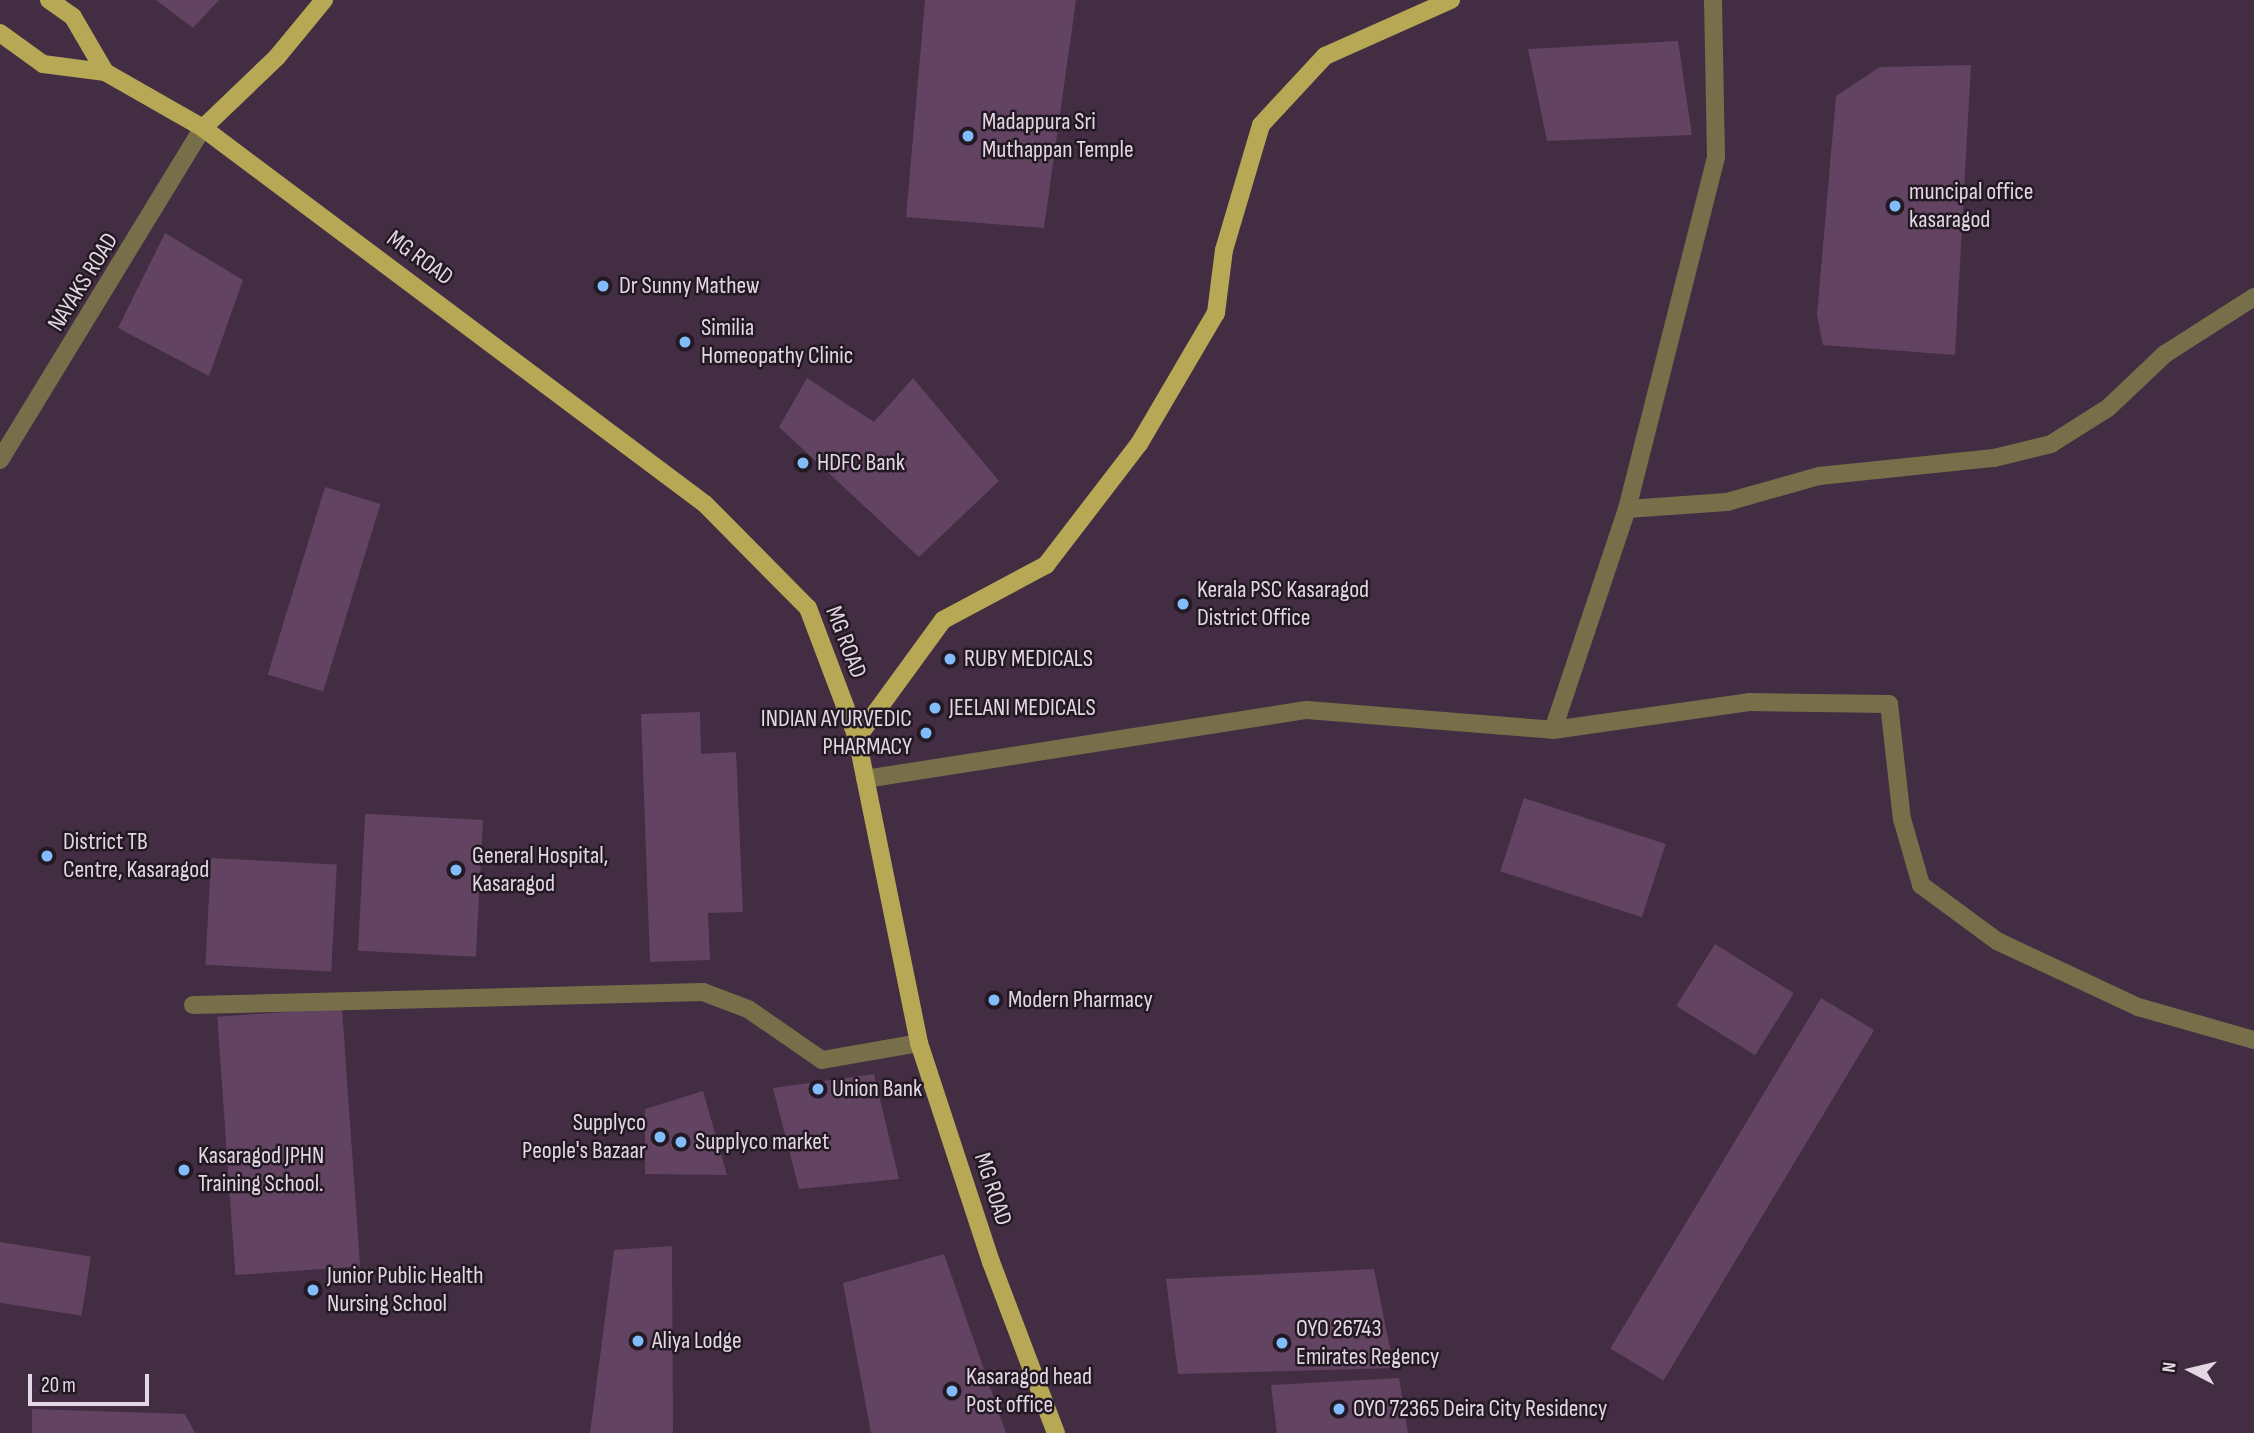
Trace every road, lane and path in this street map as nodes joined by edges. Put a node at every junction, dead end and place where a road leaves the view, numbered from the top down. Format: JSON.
{"nodes":[{"id":1,"x":49,"y":0,"type":"edge"},
{"id":2,"x":324,"y":0,"type":"edge"},
{"id":3,"x":1451,"y":0,"type":"edge"},
{"id":4,"x":1713,"y":0,"type":"edge"},
{"id":5,"x":0,"y":33,"type":"edge"},
{"id":6,"x":106,"y":72,"type":"junction"},
{"id":7,"x":203,"y":128,"type":"junction"},
{"id":8,"x":2254,"y":296,"type":"edge"},
{"id":9,"x":0,"y":460,"type":"edge"},
{"id":10,"x":1627,"y":509,"type":"junction"},
{"id":11,"x":1553,"y":730,"type":"junction"},
{"id":12,"x":857,"y":738,"type":"junction"},
{"id":13,"x":865,"y":779,"type":"junction"},
{"id":14,"x":193,"y":1005,"type":"dead end"},
{"id":15,"x":2254,"y":1041,"type":"edge"},
{"id":16,"x":919,"y":1043,"type":"junction"},
{"id":17,"x":1056,"y":1433,"type":"edge"}],
"edges":[{"from":1,"to":6,"type":"main road"},
{"from":2,"to":7,"type":"main road"},
{"from":3,"to":12,"type":"main road"},
{"from":4,"to":10,"type":"street"},
{"from":5,"to":6,"type":"main road"},
{"from":6,"to":7,"type":"main road","name":"MG ROAD"},
{"from":7,"to":9,"type":"street","name":"NAYAKS ROAD"},
{"from":7,"to":12,"type":"main road","name":"MG ROAD"},
{"from":8,"to":10,"type":"street"},
{"from":10,"to":11,"type":"street"},
{"from":11,"to":13,"type":"street"},
{"from":11,"to":15,"type":"street"},
{"from":12,"to":13,"type":"main road","name":"MG ROAD"},
{"from":13,"to":16,"type":"main road","name":"MG ROAD"},
{"from":14,"to":16,"type":"street"},
{"from":16,"to":17,"type":"main road","name":"MG ROAD"}]}
